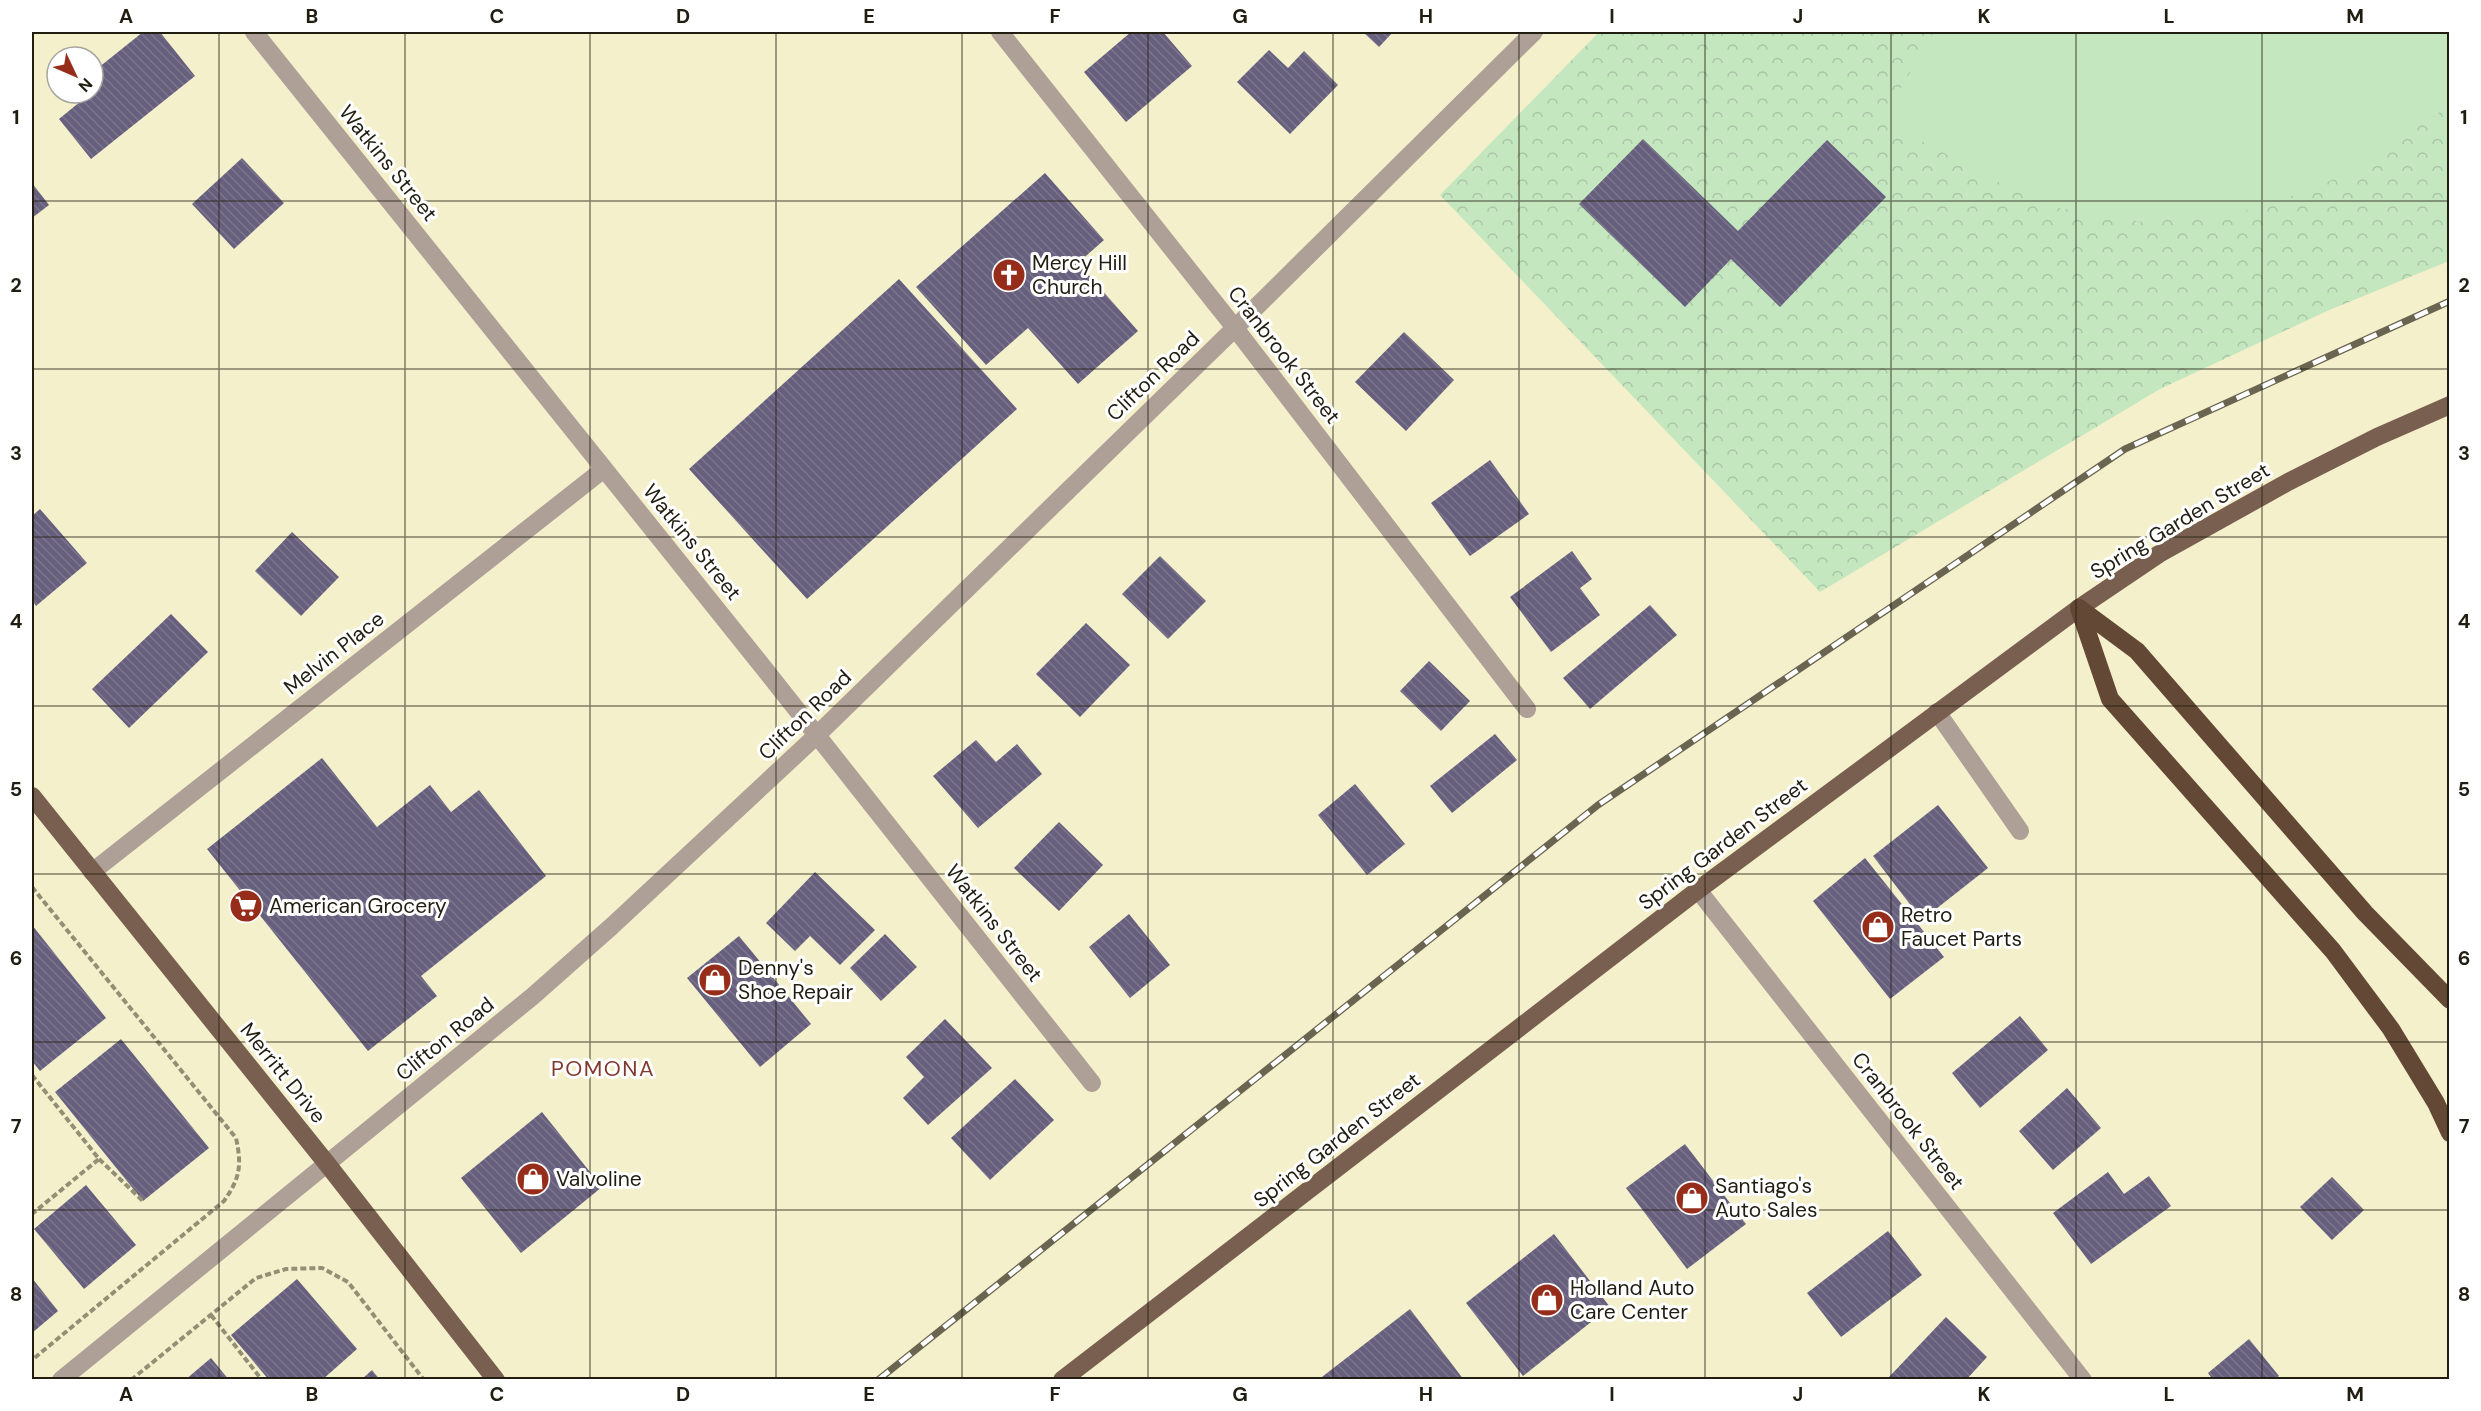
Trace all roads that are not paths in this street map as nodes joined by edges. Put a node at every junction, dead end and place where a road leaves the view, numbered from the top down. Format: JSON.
{"nodes":[{"id":1,"x":254,"y":32,"type":"edge"},
{"id":2,"x":1000,"y":32,"type":"edge"},
{"id":3,"x":1534,"y":32,"type":"edge"},
{"id":4,"x":1235,"y":328,"type":"junction"},
{"id":5,"x":2450,"y":405,"type":"edge"},
{"id":6,"x":604,"y":469,"type":"junction"},
{"id":7,"x":2079,"y":608,"type":"junction"},
{"id":8,"x":1527,"y":709,"type":"dead end"},
{"id":9,"x":1937,"y":712,"type":"junction"},
{"id":10,"x":816,"y":736,"type":"junction"},
{"id":11,"x":32,"y":796,"type":"edge"},
{"id":12,"x":2020,"y":831,"type":"dead end"},
{"id":13,"x":92,"y":872,"type":"junction"},
{"id":14,"x":1698,"y":890,"type":"junction"},
{"id":15,"x":2450,"y":1000,"type":"edge"},
{"id":16,"x":1092,"y":1083,"type":"dead end"},
{"id":17,"x":2450,"y":1133,"type":"edge"},
{"id":18,"x":328,"y":1165,"type":"junction"},
{"id":19,"x":61,"y":1380,"type":"edge"},
{"id":20,"x":496,"y":1380,"type":"edge"},
{"id":21,"x":1062,"y":1380,"type":"edge"},
{"id":22,"x":2083,"y":1380,"type":"edge"}],
"edges":[{"from":1,"to":6,"type":"street","name":"Watkins Street"},
{"from":2,"to":4,"type":"street","name":"Cranbrook Street"},
{"from":3,"to":4,"type":"street","name":"Clifton Road"},
{"from":4,"to":8,"type":"street","name":"Cranbrook Street"},
{"from":4,"to":10,"type":"street","name":"Clifton Road"},
{"from":5,"to":7,"type":"main road","name":"Spring Garden Street"},
{"from":6,"to":10,"type":"street","name":"Watkins Street"},
{"from":6,"to":13,"type":"street","name":"Melvin Place"},
{"from":7,"to":9,"type":"main road","name":"Spring Garden Street"},
{"from":7,"to":15,"type":"highway"},
{"from":7,"to":17,"type":"highway"},
{"from":9,"to":12,"type":"street"},
{"from":9,"to":14,"type":"main road","name":"Spring Garden Street"},
{"from":10,"to":16,"type":"street","name":"Watkins Street"},
{"from":10,"to":18,"type":"street","name":"Clifton Road"},
{"from":11,"to":13,"type":"main road","name":"Merritt Drive"},
{"from":13,"to":18,"type":"main road","name":"Merritt Drive"},
{"from":14,"to":21,"type":"main road","name":"Spring Garden Street"},
{"from":14,"to":22,"type":"street","name":"Cranbrook Street"},
{"from":18,"to":19,"type":"street","name":"Clifton Road"},
{"from":18,"to":20,"type":"main road","name":"Merritt Drive"}]}
